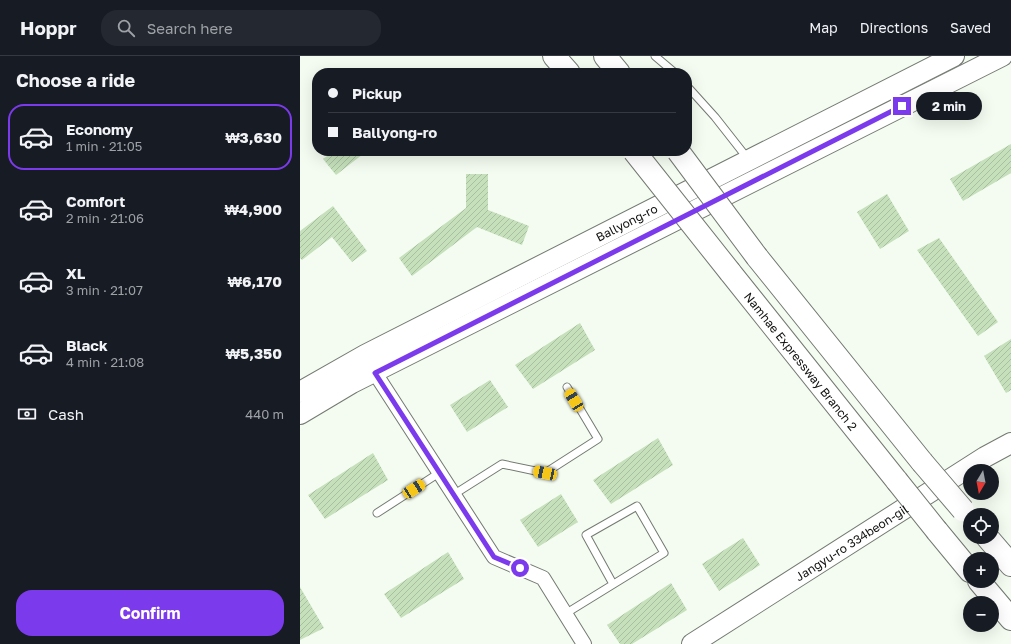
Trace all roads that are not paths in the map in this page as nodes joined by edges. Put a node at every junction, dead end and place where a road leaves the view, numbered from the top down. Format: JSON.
{"nodes":[{"id":1,"x":554,"y":56,"type":"edge"},
{"id":2,"x":605,"y":56,"type":"edge"},
{"id":3,"x":655,"y":56,"type":"edge"},
{"id":4,"x":954,"y":56,"type":"edge"},
{"id":5,"x":1002,"y":56,"type":"edge"},
{"id":6,"x":565,"y":68,"type":"edge"},
{"id":7,"x":615,"y":68,"type":"edge"},
{"id":8,"x":669,"y":68,"type":"edge"},
{"id":9,"x":692,"y":92,"type":"edge"},
{"id":10,"x":638,"y":156,"type":"edge"},
{"id":11,"x":682,"y":156,"type":"edge"},
{"id":12,"x":749,"y":160,"type":"junction"},
{"id":13,"x":375,"y":373,"type":"junction"},
{"id":14,"x":567,"y":387,"type":"dead end"},
{"id":15,"x":300,"y":392,"type":"edge"},
{"id":16,"x":300,"y":414,"type":"edge"},
{"id":17,"x":1011,"y":443,"type":"edge"},
{"id":18,"x":439,"y":473,"type":"junction"},
{"id":19,"x":453,"y":495,"type":"junction"},
{"id":20,"x":963,"y":509,"type":"edge"},
{"id":21,"x":377,"y":513,"type":"dead end"},
{"id":22,"x":993,"y":544,"type":"edge"},
{"id":23,"x":963,"y":563,"type":"edge"},
{"id":24,"x":1011,"y":565,"type":"edge"},
{"id":25,"x":613,"y":584,"type":"junction"},
{"id":26,"x":985,"y":588,"type":"edge"},
{"id":27,"x":565,"y":614,"type":"junction"},
{"id":28,"x":1011,"y":619,"type":"edge"},
{"id":29,"x":584,"y":644,"type":"edge"},
{"id":30,"x":692,"y":644,"type":"edge"}],
"edges":[{"from":1,"to":6,"type":"highway"},
{"from":2,"to":7,"type":"highway"},
{"from":3,"to":8,"type":"lane"},
{"from":4,"to":12,"type":"street","name":"Ballyong-ro"},
{"from":5,"to":13,"type":"street","name":"Ballyong-ro"},
{"from":9,"to":12,"type":"lane"},
{"from":10,"to":23,"type":"highway","name":"Namhae Expressway Branch 2","bridge":true},
{"from":11,"to":20,"type":"highway","bridge":true},
{"from":12,"to":15,"type":"street","name":"Ballyong-ro"},
{"from":13,"to":16,"type":"street","name":"Ballyong-ro"},
{"from":13,"to":18,"type":"street"},
{"from":14,"to":19,"type":"lane"},
{"from":17,"to":30,"type":"street","name":"Jangyu-ro 334beon-gil"},
{"from":18,"to":19,"type":"street"},
{"from":18,"to":21,"type":"lane"},
{"from":19,"to":27,"type":"street"},
{"from":22,"to":24,"type":"highway"},
{"from":25,"to":25,"type":"lane"},
{"from":25,"to":27,"type":"lane"},
{"from":26,"to":28,"type":"highway"},
{"from":27,"to":29,"type":"street"}]}
